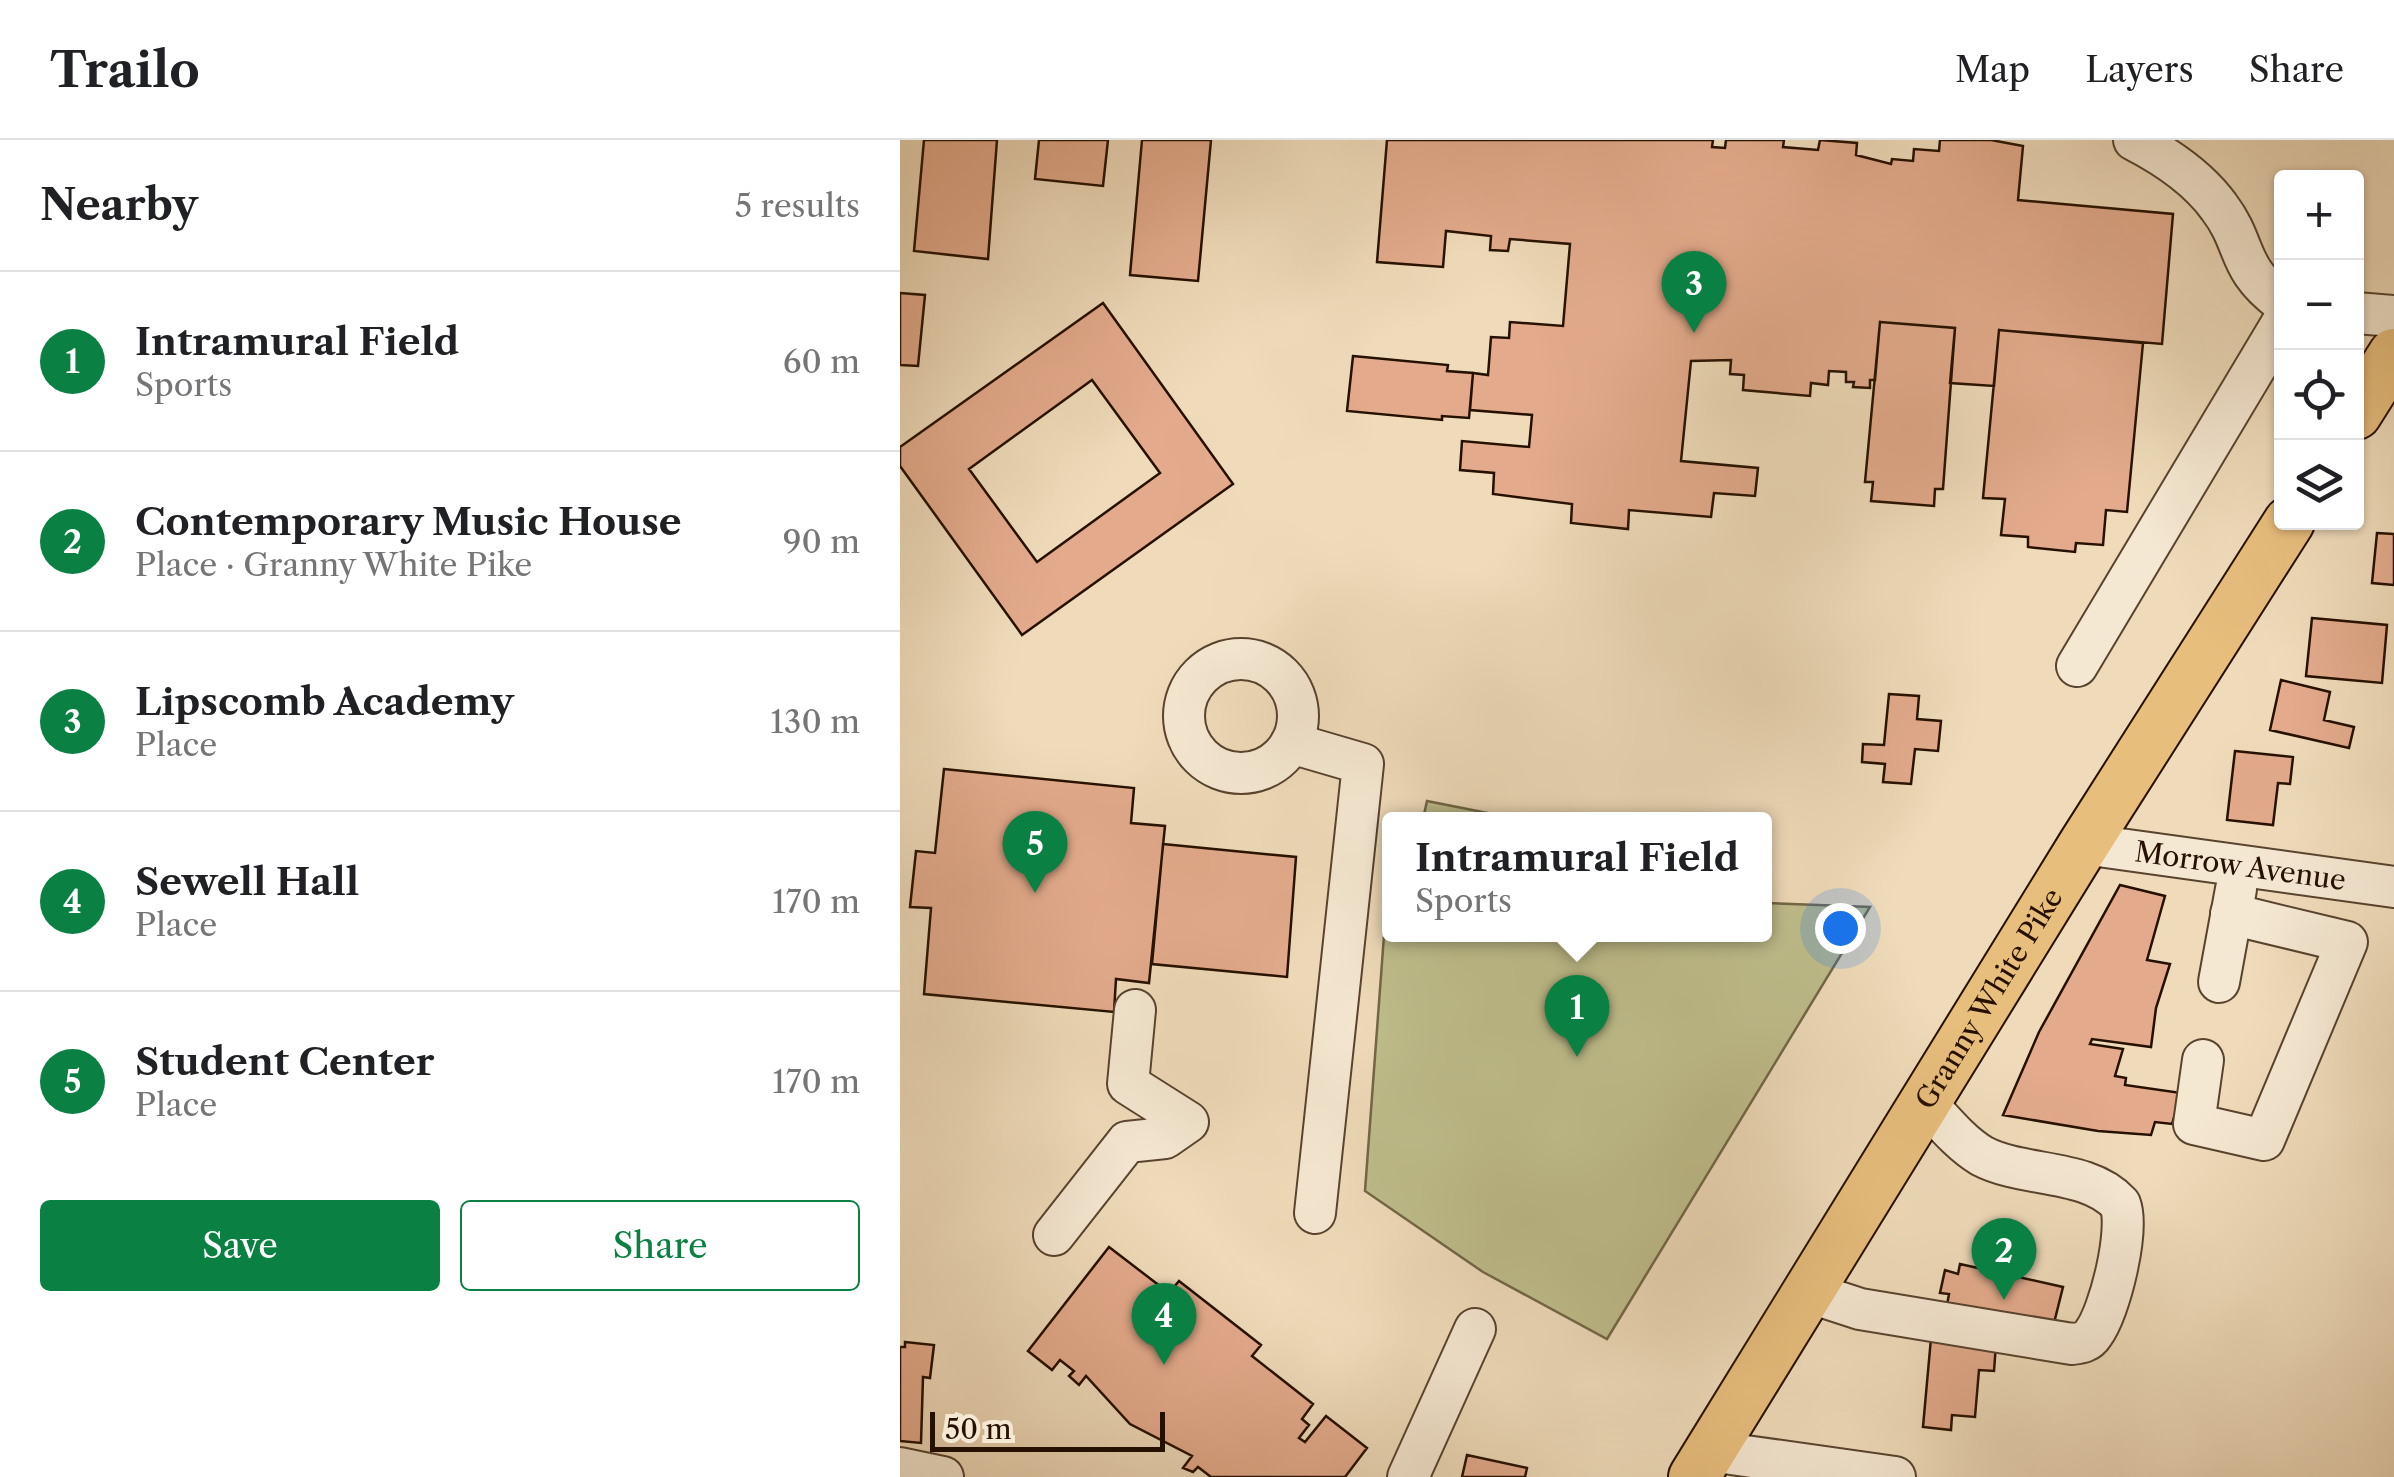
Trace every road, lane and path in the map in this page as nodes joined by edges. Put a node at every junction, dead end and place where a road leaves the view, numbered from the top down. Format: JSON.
{"nodes":[{"id":1,"x":2152,"y":144,"type":"edge"},
{"id":2,"x":2274,"y":296,"type":"edge"},
{"id":3,"x":2364,"y":314,"type":"edge"},
{"id":4,"x":2394,"y":316,"type":"edge"},
{"id":5,"x":2274,"y":336,"type":"edge"},
{"id":6,"x":2394,"y":354,"type":"edge"},
{"id":7,"x":2364,"y":401,"type":"edge"},
{"id":8,"x":2284,"y":530,"type":"edge"},
{"id":9,"x":2077,"y":666,"type":"dead end"},
{"id":10,"x":1291,"y":743,"type":"dead end"},
{"id":11,"x":2084,"y":844,"type":"junction"},
{"id":12,"x":2240,"y":866,"type":"junction"},
{"id":13,"x":2394,"y":886,"type":"edge"},
{"id":14,"x":2231,"y":914,"type":"junction"},
{"id":15,"x":2220,"y":982,"type":"dead end"},
{"id":16,"x":1135,"y":1010,"type":"dead end"},
{"id":17,"x":2204,"y":1060,"type":"dead end"},
{"id":18,"x":1925,"y":1102,"type":"junction"},
{"id":19,"x":1315,"y":1213,"type":"dead end"},
{"id":20,"x":1054,"y":1234,"type":"dead end"},
{"id":21,"x":1808,"y":1292,"type":"junction"},
{"id":22,"x":1475,"y":1328,"type":"dead end"},
{"id":23,"x":1702,"y":1464,"type":"edge"},
{"id":24,"x":900,"y":1468,"type":"edge"},
{"id":25,"x":943,"y":1477,"type":"edge"},
{"id":26,"x":1408,"y":1477,"type":"edge"},
{"id":27,"x":1895,"y":1477,"type":"edge"}],
"edges":[{"from":1,"to":2,"type":"street"},
{"from":3,"to":4,"type":"street"},
{"from":5,"to":9,"type":"street"},
{"from":6,"to":7,"type":"main road"},
{"from":8,"to":11,"type":"main road","name":"Granny White Pike"},
{"from":10,"to":19,"type":"street"},
{"from":11,"to":12,"type":"street","name":"Morrow Avenue"},
{"from":11,"to":18,"type":"main road","name":"Granny White Pike"},
{"from":12,"to":13,"type":"street","name":"Morrow Avenue"},
{"from":12,"to":14,"type":"street"},
{"from":14,"to":15,"type":"street"},
{"from":14,"to":17,"type":"street"},
{"from":16,"to":20,"type":"street"},
{"from":18,"to":21,"type":"main road","name":"Granny White Pike"},
{"from":18,"to":21,"type":"street"},
{"from":21,"to":23,"type":"main road","name":"Granny White Pike"},
{"from":22,"to":26,"type":"street"},
{"from":23,"to":27,"type":"street"},
{"from":24,"to":25,"type":"street"}]}
